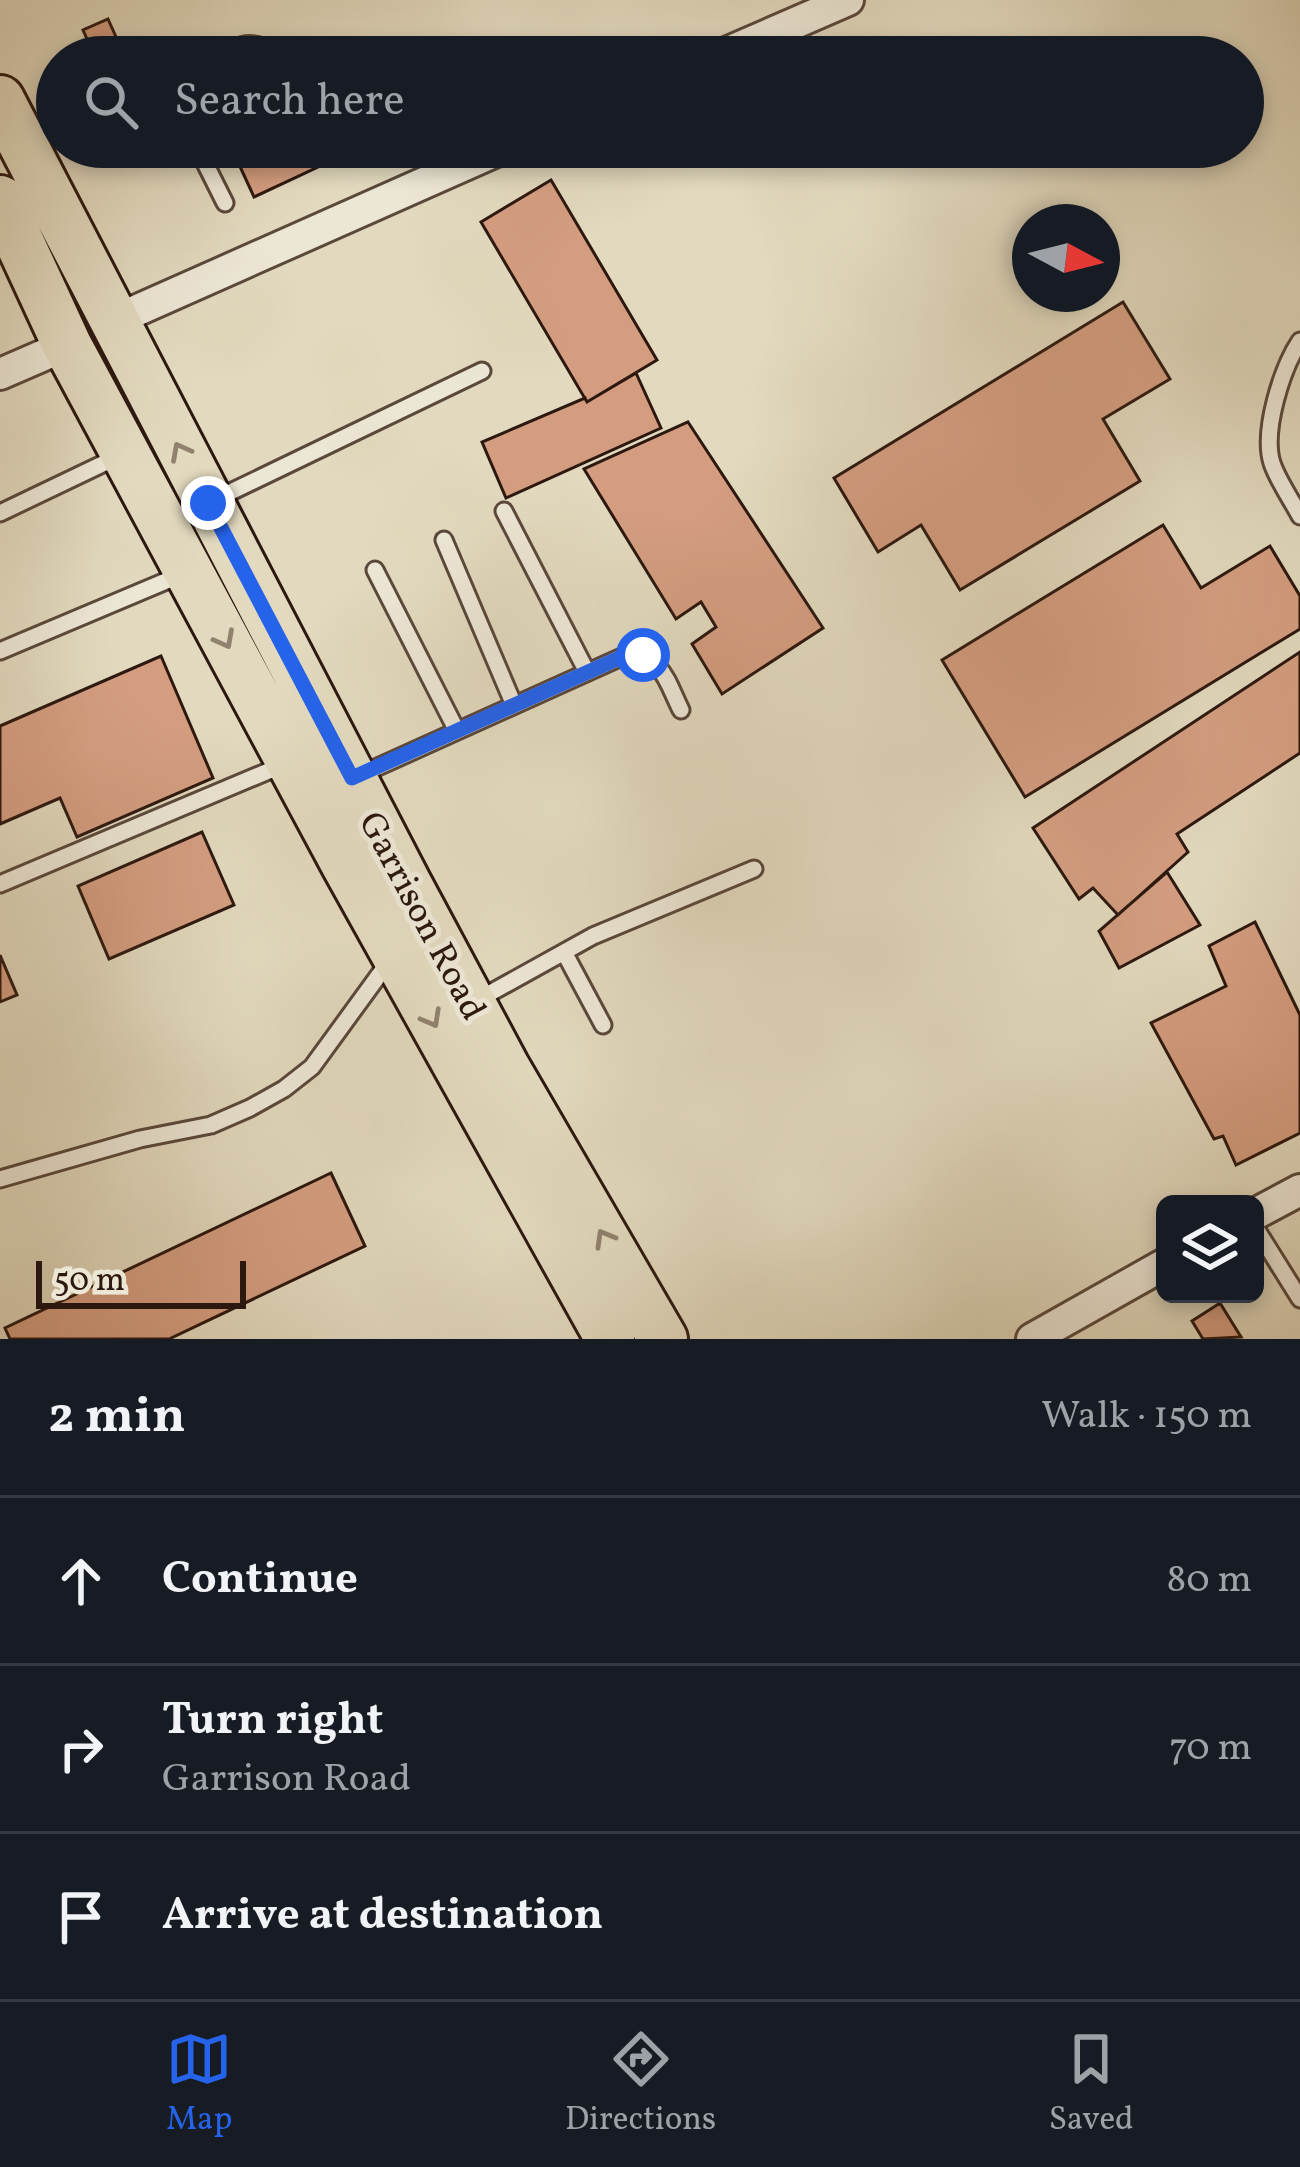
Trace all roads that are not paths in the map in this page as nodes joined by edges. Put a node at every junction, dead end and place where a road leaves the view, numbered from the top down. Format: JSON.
{"nodes":[{"id":1,"x":848,"y":0,"type":"edge"},
{"id":2,"x":765,"y":36,"type":"edge"},
{"id":3,"x":0,"y":100,"type":"edge"},
{"id":4,"x":36,"y":154,"type":"edge"},
{"id":5,"x":42,"y":168,"type":"edge"},
{"id":6,"x":208,"y":168,"type":"edge"},
{"id":7,"x":458,"y":168,"type":"edge"},
{"id":8,"x":0,"y":200,"type":"edge"},
{"id":9,"x":225,"y":203,"type":"dead end"},
{"id":10,"x":112,"y":321,"type":"junction"},
{"id":11,"x":1300,"y":341,"type":"edge"},
{"id":12,"x":67,"y":345,"type":"junction"},
{"id":13,"x":482,"y":371,"type":"dead end"},
{"id":14,"x":0,"y":374,"type":"edge"},
{"id":15,"x":125,"y":453,"type":"junction"},
{"id":16,"x":208,"y":503,"type":"junction"},
{"id":17,"x":504,"y":511,"type":"dead end"},
{"id":18,"x":0,"y":513,"type":"edge"},
{"id":19,"x":1300,"y":516,"type":"edge"},
{"id":20,"x":444,"y":540,"type":"dead end"},
{"id":21,"x":375,"y":570,"type":"dead end"},
{"id":22,"x":189,"y":572,"type":"junction"},
{"id":23,"x":0,"y":652,"type":"edge"},
{"id":24,"x":587,"y":672,"type":"junction"},
{"id":25,"x":514,"y":705,"type":"junction"},
{"id":26,"x":681,"y":710,"type":"dead end"},
{"id":27,"x":457,"y":731,"type":"junction"},
{"id":28,"x":290,"y":761,"type":"junction"},
{"id":29,"x":352,"y":778,"type":"junction"},
{"id":30,"x":754,"y":869,"type":"dead end"},
{"id":31,"x":0,"y":884,"type":"edge"},
{"id":32,"x":564,"y":952,"type":"junction"},
{"id":33,"x":395,"y":953,"type":"junction"},
{"id":34,"x":471,"y":1004,"type":"junction"},
{"id":35,"x":603,"y":1024,"type":"dead end"},
{"id":36,"x":0,"y":1179,"type":"edge"},
{"id":37,"x":1300,"y":1190,"type":"edge"},
{"id":38,"x":1264,"y":1209,"type":"edge"},
{"id":39,"x":1264,"y":1241,"type":"edge"},
{"id":40,"x":1156,"y":1269,"type":"edge"},
{"id":41,"x":1300,"y":1298,"type":"edge"},
{"id":42,"x":610,"y":1339,"type":"edge"},
{"id":43,"x":663,"y":1339,"type":"edge"},
{"id":44,"x":1032,"y":1339,"type":"edge"}],
"edges":[{"from":1,"to":2,"type":"street"},
{"from":3,"to":4,"type":"main road","name":"Garrison Road"},
{"from":5,"to":10,"type":"main road","name":"Garrison Road"},
{"from":6,"to":9,"type":"lane"},
{"from":7,"to":10,"type":"street"},
{"from":8,"to":12,"type":"main road","name":"Garrison Road"},
{"from":16,"to":10,"type":"main road","name":"Garrison Road","one_way":true},
{"from":11,"to":19,"type":"lane"},
{"from":12,"to":14,"type":"street"},
{"from":12,"to":15,"type":"main road","name":"Garrison Road"},
{"from":13,"to":16,"type":"lane"},
{"from":15,"to":18,"type":"lane"},
{"from":15,"to":22,"type":"main road","name":"Garrison Road"},
{"from":16,"to":29,"type":"main road","name":"Garrison Road"},
{"from":17,"to":24,"type":"lane"},
{"from":20,"to":25,"type":"lane"},
{"from":21,"to":27,"type":"lane"},
{"from":22,"to":23,"type":"lane"},
{"from":22,"to":28,"type":"main road","name":"Garrison Road","one_way":true},
{"from":24,"to":25,"type":"lane"},
{"from":24,"to":26,"type":"lane"},
{"from":25,"to":27,"type":"lane"},
{"from":27,"to":29,"type":"lane"},
{"from":28,"to":31,"type":"lane"},
{"from":28,"to":33,"type":"main road","name":"Garrison Road"},
{"from":29,"to":34,"type":"main road","name":"Garrison Road"},
{"from":30,"to":32,"type":"lane"},
{"from":32,"to":34,"type":"lane"},
{"from":32,"to":35,"type":"lane"},
{"from":33,"to":36,"type":"lane"},
{"from":33,"to":42,"type":"main road","name":"Garrison Road","one_way":true},
{"from":43,"to":34,"type":"main road","name":"Garrison Road","one_way":true},
{"from":37,"to":38,"type":"street"},
{"from":39,"to":41,"type":"lane"},
{"from":40,"to":44,"type":"street"}]}
